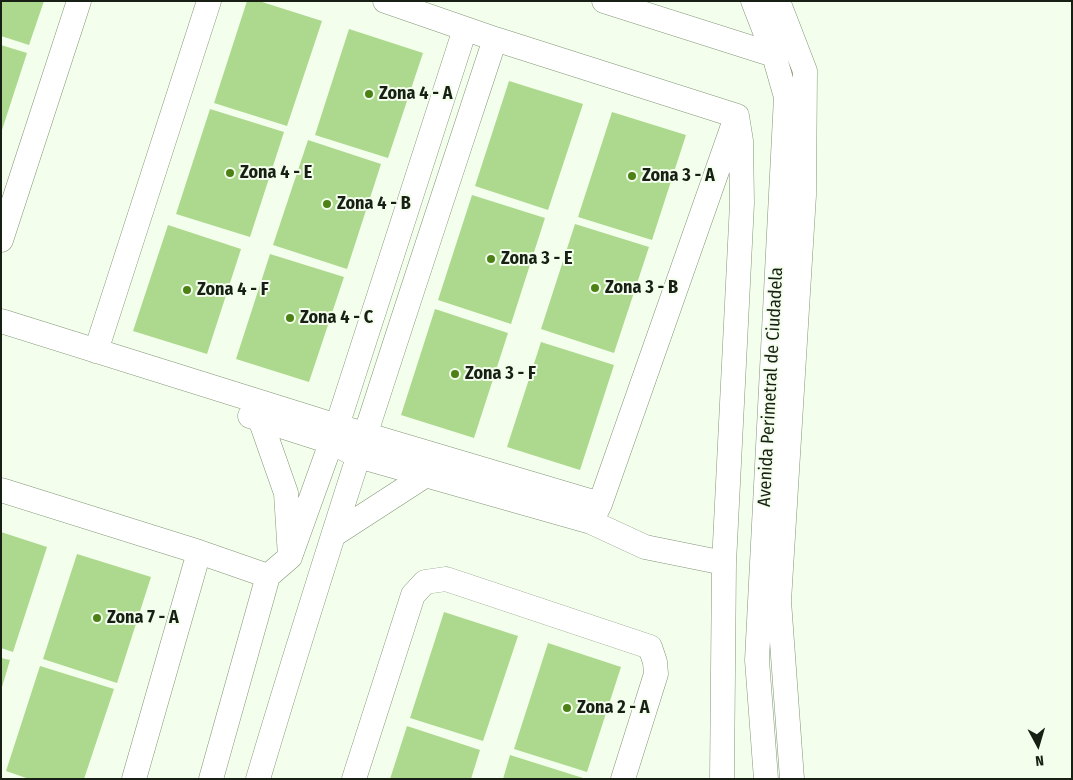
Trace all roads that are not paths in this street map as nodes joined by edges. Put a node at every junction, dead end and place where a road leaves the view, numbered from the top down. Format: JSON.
{"nodes":[{"id":1,"x":79,"y":1,"type":"edge"},
{"id":2,"x":208,"y":1,"type":"edge"},
{"id":3,"x":385,"y":1,"type":"edge"},
{"id":4,"x":604,"y":1,"type":"edge"},
{"id":5,"x":753,"y":1,"type":"edge"},
{"id":6,"x":778,"y":1,"type":"edge"},
{"id":7,"x":465,"y":29,"type":"junction"},
{"id":8,"x":495,"y":39,"type":"junction"},
{"id":9,"x":774,"y":55,"type":"junction"},
{"id":10,"x":737,"y":116,"type":"junction"},
{"id":11,"x":1,"y":240,"type":"edge"},
{"id":12,"x":1,"y":321,"type":"edge"},
{"id":13,"x":1,"y":338,"type":"edge"},
{"id":14,"x":96,"y":350,"type":"junction"},
{"id":15,"x":260,"y":419,"type":"junction"},
{"id":16,"x":334,"y":434,"type":"junction"},
{"id":17,"x":361,"y":445,"type":"junction"},
{"id":18,"x":426,"y":476,"type":"junction"},
{"id":19,"x":1,"y":490,"type":"edge"},
{"id":20,"x":596,"y":513,"type":"junction"},
{"id":21,"x":335,"y":534,"type":"junction"},
{"id":22,"x":199,"y":552,"type":"junction"},
{"id":23,"x":290,"y":557,"type":"junction"},
{"id":24,"x":724,"y":563,"type":"junction"},
{"id":25,"x":268,"y":576,"type":"junction"},
{"id":26,"x":134,"y":779,"type":"edge"},
{"id":27,"x":211,"y":779,"type":"edge"},
{"id":28,"x":258,"y":779,"type":"edge"},
{"id":29,"x":354,"y":779,"type":"edge"},
{"id":30,"x":623,"y":779,"type":"edge"},
{"id":31,"x":722,"y":779,"type":"edge"},
{"id":32,"x":766,"y":779,"type":"edge"},
{"id":33,"x":792,"y":779,"type":"edge"}],
"edges":[{"from":1,"to":11,"type":"street"},
{"from":2,"to":14,"type":"street"},
{"from":3,"to":7,"type":"street"},
{"from":4,"to":9,"type":"street"},
{"from":5,"to":9,"type":"street","name":"Avenida Perimetral de Ciudadela"},
{"from":6,"to":33,"type":"street","name":"Avenida Perimetral de Ciudadela"},
{"from":7,"to":8,"type":"street"},
{"from":7,"to":16,"type":"street"},
{"from":8,"to":10,"type":"street"},
{"from":8,"to":17,"type":"street"},
{"from":9,"to":32,"type":"street","name":"Avenida Perimetral de Ciudadela"},
{"from":10,"to":20,"type":"street"},
{"from":10,"to":24,"type":"street"},
{"from":12,"to":14,"type":"street"},
{"from":13,"to":15,"type":"street"},
{"from":14,"to":16,"type":"street"},
{"from":15,"to":16,"type":"street"},
{"from":15,"to":23,"type":"street"},
{"from":16,"to":17,"type":"street"},
{"from":16,"to":23,"type":"street"},
{"from":17,"to":18,"type":"street"},
{"from":17,"to":20,"type":"street"},
{"from":17,"to":21,"type":"street"},
{"from":18,"to":20,"type":"street"},
{"from":18,"to":21,"type":"street"},
{"from":19,"to":22,"type":"street"},
{"from":20,"to":24,"type":"street"},
{"from":21,"to":28,"type":"street"},
{"from":22,"to":25,"type":"street"},
{"from":22,"to":26,"type":"street"},
{"from":23,"to":25,"type":"street"},
{"from":24,"to":31,"type":"street"},
{"from":25,"to":27,"type":"street"},
{"from":29,"to":30,"type":"street"}]}
